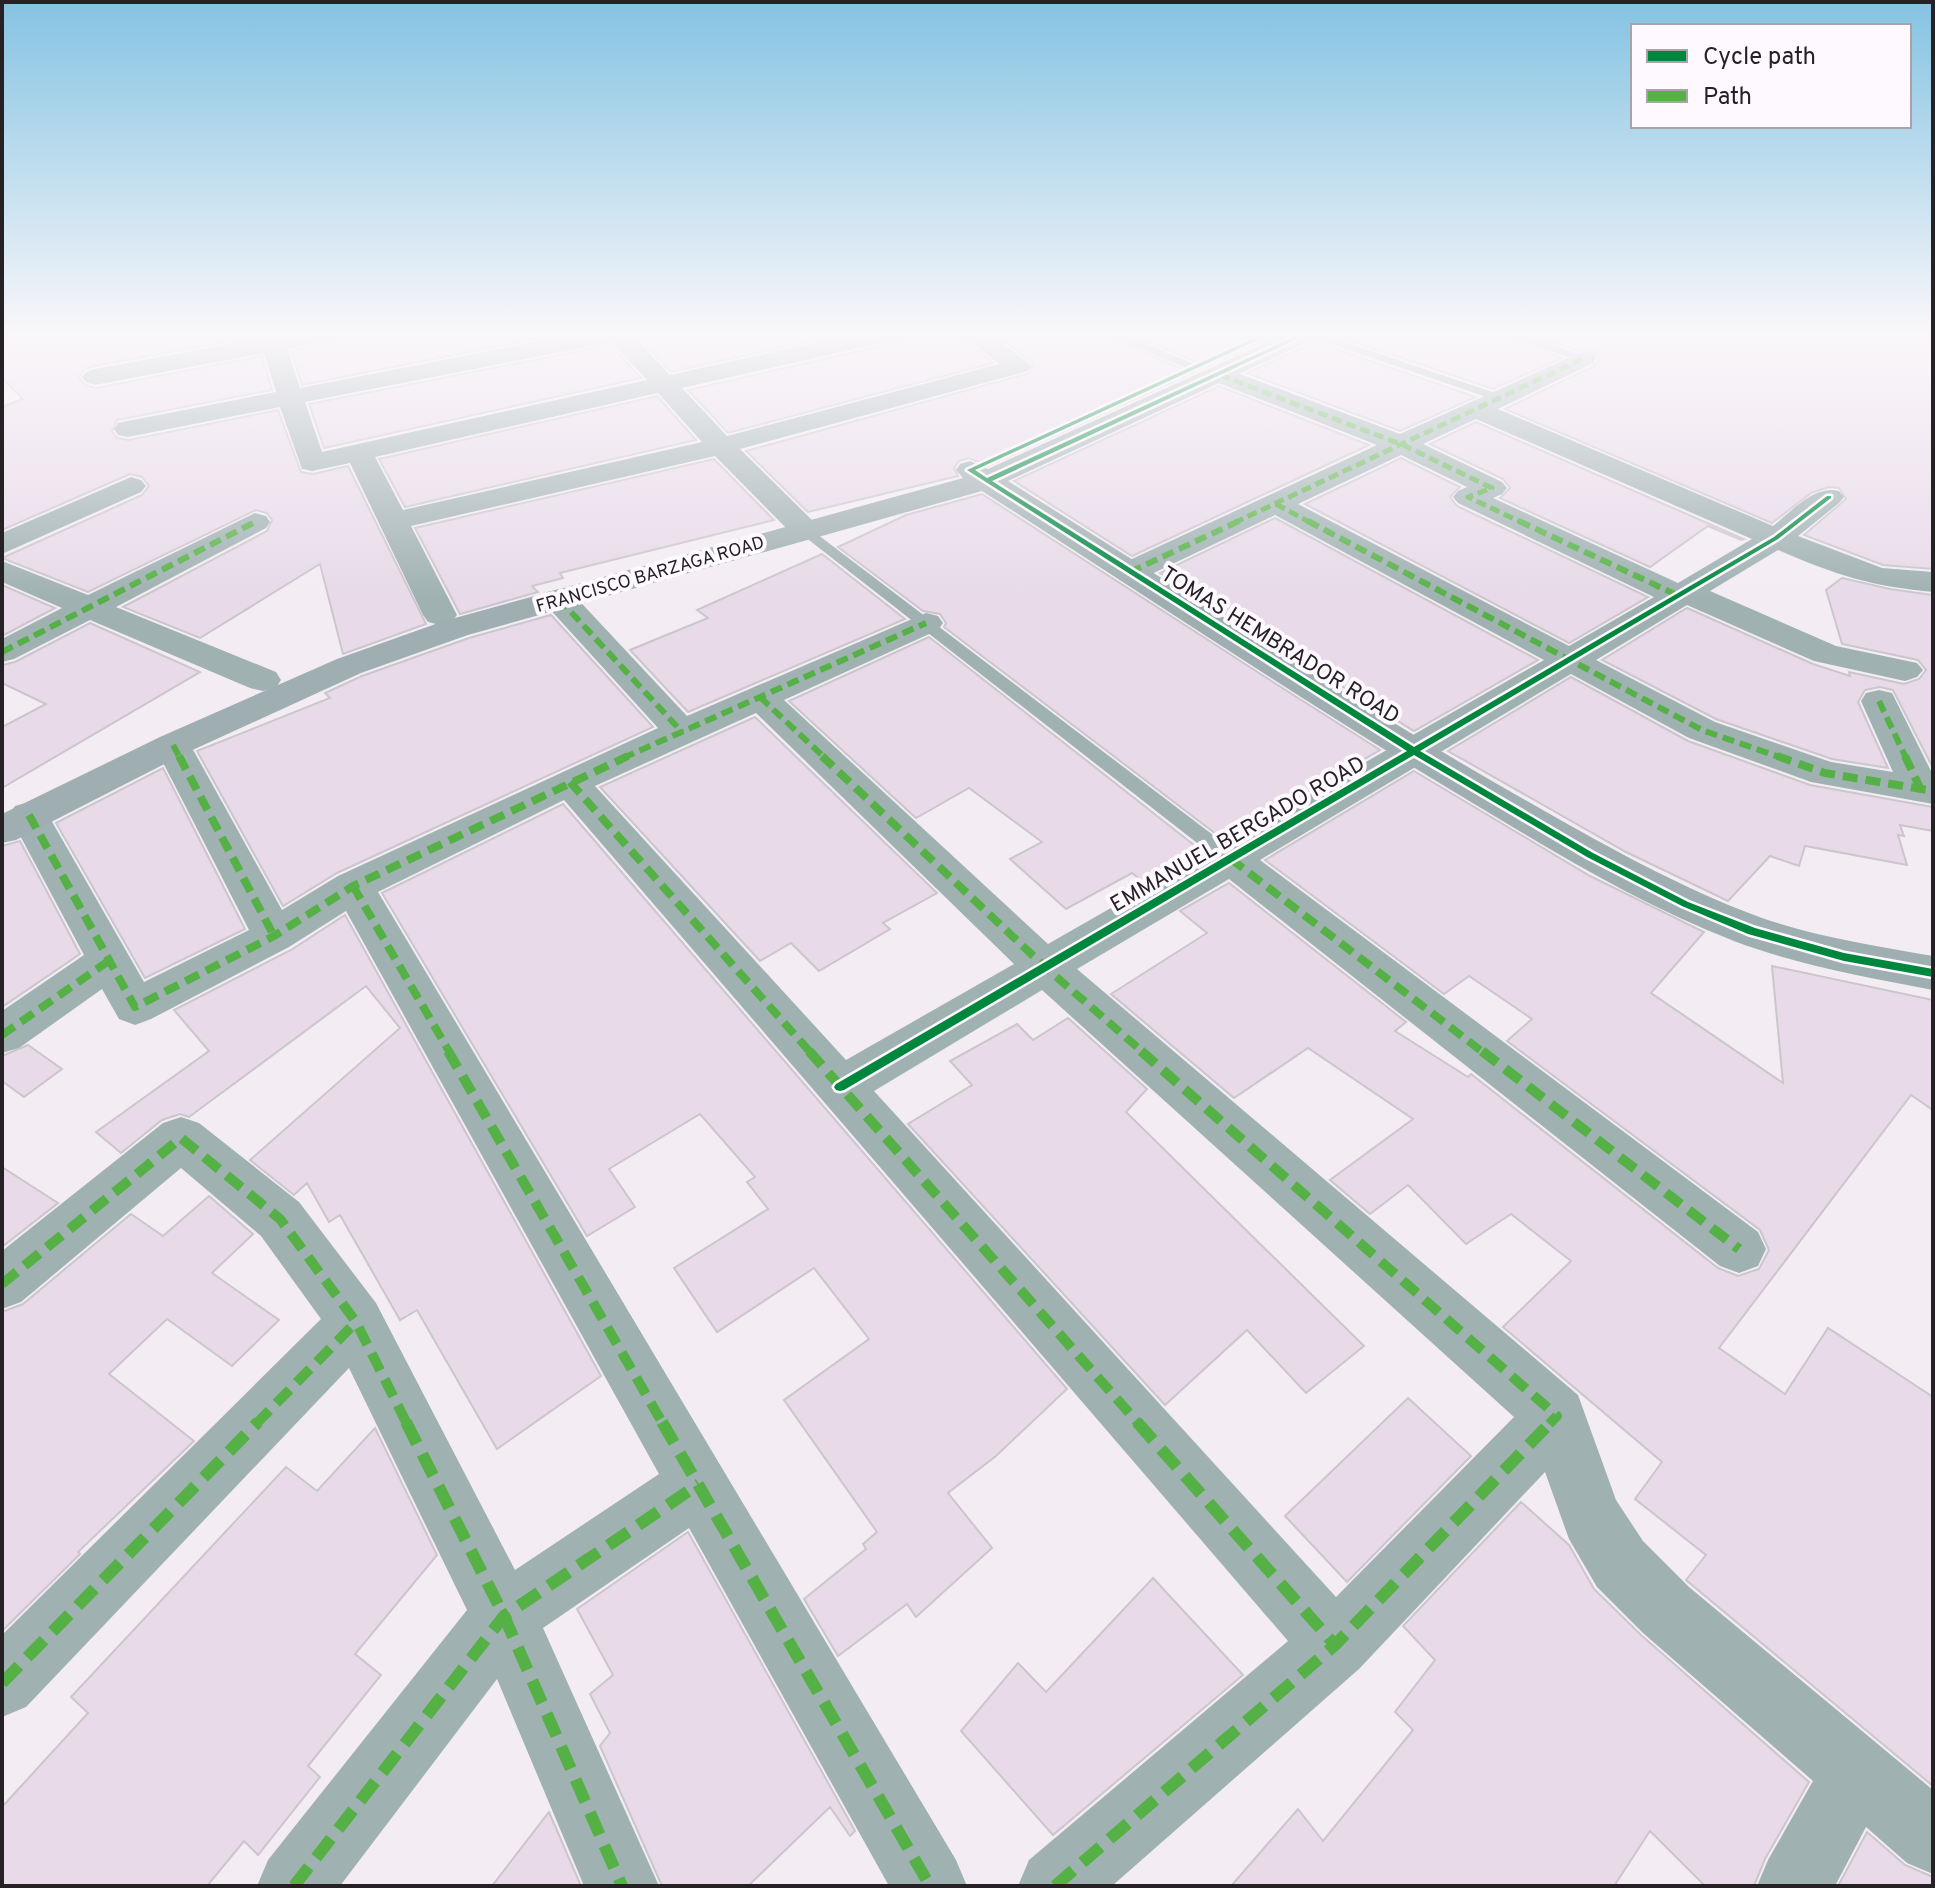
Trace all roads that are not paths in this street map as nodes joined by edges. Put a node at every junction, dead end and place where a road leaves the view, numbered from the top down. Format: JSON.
{"nodes":[{"id":1,"x":164,"y":422,"type":"edge"},
{"id":2,"x":300,"y":422,"type":"edge"},
{"id":3,"x":501,"y":422,"type":"edge"},
{"id":4,"x":699,"y":422,"type":"edge"},
{"id":5,"x":810,"y":422,"type":"edge"},
{"id":6,"x":1096,"y":422,"type":"edge"},
{"id":7,"x":1343,"y":422,"type":"edge"},
{"id":8,"x":1452,"y":422,"type":"edge"},
{"id":9,"x":1529,"y":422,"type":"edge"},
{"id":10,"x":128,"y":429,"type":"dead end"},
{"id":11,"x":1403,"y":445,"type":"junction"},
{"id":12,"x":721,"y":446,"type":"junction"},
{"id":13,"x":359,"y":453,"type":"junction"},
{"id":14,"x":979,"y":475,"type":"junction"},
{"id":15,"x":131,"y":486,"type":"dead end"},
{"id":16,"x":1829,"y":497,"type":"dead end"},
{"id":17,"x":1276,"y":504,"type":"junction"},
{"id":18,"x":395,"y":521,"type":"junction"},
{"id":19,"x":255,"y":522,"type":"dead end"},
{"id":20,"x":800,"y":525,"type":"junction"},
{"id":21,"x":1776,"y":538,"type":"junction"},
{"id":22,"x":2,"y":545,"type":"edge"},
{"id":23,"x":2,"y":571,"type":"edge"},
{"id":24,"x":1130,"y":572,"type":"junction"},
{"id":25,"x":1933,"y":582,"type":"edge"},
{"id":26,"x":1682,"y":594,"type":"junction"},
{"id":27,"x":559,"y":599,"type":"junction"},
{"id":28,"x":88,"y":607,"type":"junction"},
{"id":29,"x":440,"y":615,"type":"junction"},
{"id":30,"x":926,"y":623,"type":"junction"},
{"id":31,"x":2,"y":652,"type":"edge"},
{"id":32,"x":1570,"y":660,"type":"junction"},
{"id":33,"x":1905,"y":670,"type":"dead end"},
{"id":34,"x":263,"y":680,"type":"junction"},
{"id":35,"x":760,"y":697,"type":"junction"},
{"id":36,"x":1879,"y":701,"type":"dead end"},
{"id":37,"x":682,"y":732,"type":"junction"},
{"id":38,"x":173,"y":745,"type":"junction"},
{"id":39,"x":1415,"y":752,"type":"junction"},
{"id":40,"x":570,"y":782,"type":"junction"},
{"id":41,"x":1926,"y":790,"type":"edge"},
{"id":42,"x":11,"y":815,"type":"edge"},
{"id":43,"x":1231,"y":859,"type":"junction"},
{"id":44,"x":353,"y":886,"type":"junction"},
{"id":45,"x":274,"y":936,"type":"junction"},
{"id":46,"x":110,"y":960,"type":"junction"},
{"id":47,"x":1045,"y":967,"type":"junction"},
{"id":48,"x":1933,"y":973,"type":"edge"},
{"id":49,"x":2,"y":1035,"type":"edge"},
{"id":50,"x":840,"y":1087,"type":"junction"},
{"id":51,"x":1739,"y":1249,"type":"dead end"},
{"id":52,"x":2,"y":1284,"type":"edge"},
{"id":53,"x":356,"y":1322,"type":"junction"},
{"id":54,"x":1557,"y":1416,"type":"junction"},
{"id":55,"x":699,"y":1484,"type":"junction"},
{"id":56,"x":504,"y":1616,"type":"junction"},
{"id":57,"x":1335,"y":1645,"type":"junction"},
{"id":58,"x":2,"y":1683,"type":"edge"},
{"id":59,"x":1856,"y":1774,"type":"junction"},
{"id":60,"x":1933,"y":1837,"type":"edge"},
{"id":61,"x":294,"y":1886,"type":"edge"},
{"id":62,"x":622,"y":1886,"type":"edge"},
{"id":63,"x":930,"y":1886,"type":"edge"},
{"id":64,"x":1055,"y":1886,"type":"edge"},
{"id":65,"x":1794,"y":1886,"type":"edge"}],
"edges":[{"from":1,"to":10,"type":"street"},
{"from":2,"to":13,"type":"street"},
{"from":3,"to":13,"type":"street"},
{"from":4,"to":12,"type":"street"},
{"from":5,"to":12,"type":"street"},
{"from":6,"to":14,"type":"street","name":"FRANCISCO BARZAGA ROAD"},
{"from":7,"to":11,"type":"street"},
{"from":8,"to":11,"type":"street"},
{"from":9,"to":21,"type":"street"},
{"from":11,"to":17,"type":"street"},
{"from":11,"to":26,"type":"street"},
{"from":12,"to":18,"type":"street"},
{"from":12,"to":20,"type":"street"},
{"from":13,"to":18,"type":"street"},
{"from":14,"to":20,"type":"street","name":"FRANCISCO BARZAGA ROAD"},
{"from":14,"to":24,"type":"street","name":"TOMAS HEMBRADOR ROAD"},
{"from":15,"to":22,"type":"street"},
{"from":16,"to":21,"type":"street","name":"EMMANUEL BERGADO ROAD"},
{"from":17,"to":24,"type":"street"},
{"from":17,"to":32,"type":"street"},
{"from":18,"to":29,"type":"street"},
{"from":19,"to":28,"type":"street"},
{"from":20,"to":27,"type":"street","name":"FRANCISCO BARZAGA ROAD"},
{"from":20,"to":29,"type":"street","name":"FRANCISCO BARZAGA ROAD"},
{"from":20,"to":30,"type":"lane"},
{"from":21,"to":25,"type":"street"},
{"from":21,"to":26,"type":"street","name":"EMMANUEL BERGADO ROAD"},
{"from":23,"to":28,"type":"street"},
{"from":24,"to":39,"type":"street","name":"TOMAS HEMBRADOR ROAD"},
{"from":26,"to":32,"type":"street","name":"EMMANUEL BERGADO ROAD"},
{"from":26,"to":33,"type":"street"},
{"from":27,"to":37,"type":"street"},
{"from":27,"to":38,"type":"street","name":"FRANCISCO BARZAGA ROAD"},
{"from":28,"to":31,"type":"street"},
{"from":28,"to":34,"type":"street"},
{"from":29,"to":34,"type":"street","name":"FRANCISCO BARZAGA ROAD"},
{"from":30,"to":35,"type":"street"},
{"from":30,"to":43,"type":"lane"},
{"from":32,"to":39,"type":"street","name":"EMMANUEL BERGADO ROAD"},
{"from":32,"to":41,"type":"street"},
{"from":34,"to":42,"type":"street","name":"FRANCISCO BARZAGA ROAD"},
{"from":35,"to":37,"type":"street"},
{"from":35,"to":47,"type":"street"},
{"from":36,"to":41,"type":"street"},
{"from":37,"to":40,"type":"street"},
{"from":38,"to":42,"type":"street","name":"FRANCISCO BARZAGA ROAD"},
{"from":38,"to":45,"type":"street"},
{"from":39,"to":43,"type":"street","name":"EMMANUEL BERGADO ROAD"},
{"from":39,"to":48,"type":"street","name":"TOMAS HEMBRADOR ROAD"},
{"from":40,"to":44,"type":"street"},
{"from":40,"to":50,"type":"street"},
{"from":42,"to":46,"type":"street"},
{"from":43,"to":47,"type":"street","name":"EMMANUEL BERGADO ROAD"},
{"from":43,"to":51,"type":"street"},
{"from":44,"to":45,"type":"street"},
{"from":44,"to":55,"type":"street"},
{"from":45,"to":46,"type":"street"},
{"from":46,"to":49,"type":"street"},
{"from":47,"to":50,"type":"street","name":"EMMANUEL BERGADO ROAD"},
{"from":47,"to":54,"type":"street"},
{"from":50,"to":57,"type":"street"},
{"from":52,"to":53,"type":"street"},
{"from":53,"to":56,"type":"street"},
{"from":53,"to":58,"type":"street"},
{"from":54,"to":57,"type":"street"},
{"from":54,"to":59,"type":"street"},
{"from":55,"to":56,"type":"street"},
{"from":55,"to":63,"type":"street"},
{"from":56,"to":61,"type":"street"},
{"from":56,"to":62,"type":"street"},
{"from":57,"to":64,"type":"street"},
{"from":59,"to":60,"type":"street"},
{"from":59,"to":65,"type":"street"}]}
